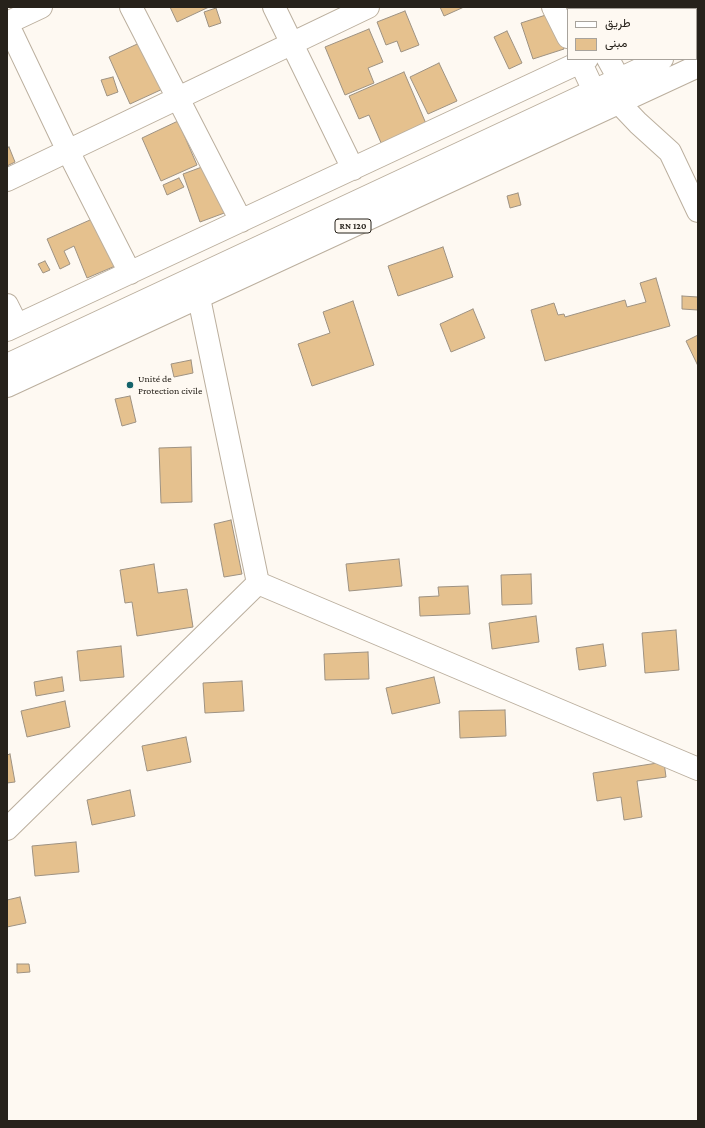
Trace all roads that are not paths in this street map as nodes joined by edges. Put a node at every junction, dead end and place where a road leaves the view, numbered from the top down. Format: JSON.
{"nodes":[{"id":1,"x":41,"y":7,"type":"edge"},
{"id":2,"x":131,"y":7,"type":"edge"},
{"id":3,"x":274,"y":7,"type":"edge"},
{"id":4,"x":368,"y":7,"type":"edge"},
{"id":5,"x":553,"y":7,"type":"edge"},
{"id":6,"x":7,"y":23,"type":"edge"},
{"id":7,"x":567,"y":35,"type":"edge"},
{"id":8,"x":292,"y":44,"type":"junction"},
{"id":9,"x":582,"y":60,"type":"edge"},
{"id":10,"x":608,"y":60,"type":"edge"},
{"id":11,"x":660,"y":60,"type":"edge"},
{"id":12,"x":698,"y":66,"type":"edge"},
{"id":13,"x":607,"y":85,"type":"junction"},
{"id":14,"x":177,"y":98,"type":"junction"},
{"id":15,"x":619,"y":103,"type":"junction"},
{"id":16,"x":68,"y":151,"type":"junction"},
{"id":17,"x":353,"y":169,"type":"junction"},
{"id":18,"x":7,"y":180,"type":"edge"},
{"id":19,"x":698,"y":211,"type":"edge"},
{"id":20,"x":241,"y":221,"type":"junction"},
{"id":21,"x":130,"y":273,"type":"junction"},
{"id":22,"x":199,"y":298,"type":"junction"},
{"id":23,"x":7,"y":305,"type":"edge"},
{"id":24,"x":12,"y":328,"type":"edge"},
{"id":25,"x":7,"y":365,"type":"edge"},
{"id":26,"x":7,"y":386,"type":"edge"},
{"id":27,"x":258,"y":583,"type":"junction"},
{"id":28,"x":698,"y":769,"type":"edge"},
{"id":29,"x":7,"y":829,"type":"edge"}],
"edges":[{"from":1,"to":6,"type":"street"},
{"from":2,"to":14,"type":"street"},
{"from":3,"to":8,"type":"street"},
{"from":4,"to":8,"type":"street"},
{"from":5,"to":7,"type":"street"},
{"from":6,"to":16,"type":"street"},
{"from":8,"to":14,"type":"street"},
{"from":8,"to":17,"type":"street"},
{"from":9,"to":13,"type":"street"},
{"from":9,"to":17,"type":"street"},
{"from":10,"to":13,"type":"street"},
{"from":11,"to":13,"type":"street"},
{"from":12,"to":15,"type":"street","number":"RN 120"},
{"from":13,"to":15,"type":"street"},
{"from":13,"to":25,"type":"street"},
{"from":14,"to":16,"type":"street"},
{"from":14,"to":20,"type":"street"},
{"from":15,"to":19,"type":"street"},
{"from":15,"to":22,"type":"street","number":"RN 120"},
{"from":16,"to":18,"type":"street"},
{"from":16,"to":21,"type":"street"},
{"from":17,"to":20,"type":"street"},
{"from":20,"to":21,"type":"street"},
{"from":21,"to":24,"type":"street"},
{"from":22,"to":26,"type":"street","number":"RN 120"},
{"from":22,"to":27,"type":"street"},
{"from":23,"to":24,"type":"street"},
{"from":27,"to":28,"type":"street"},
{"from":27,"to":29,"type":"street"}]}
